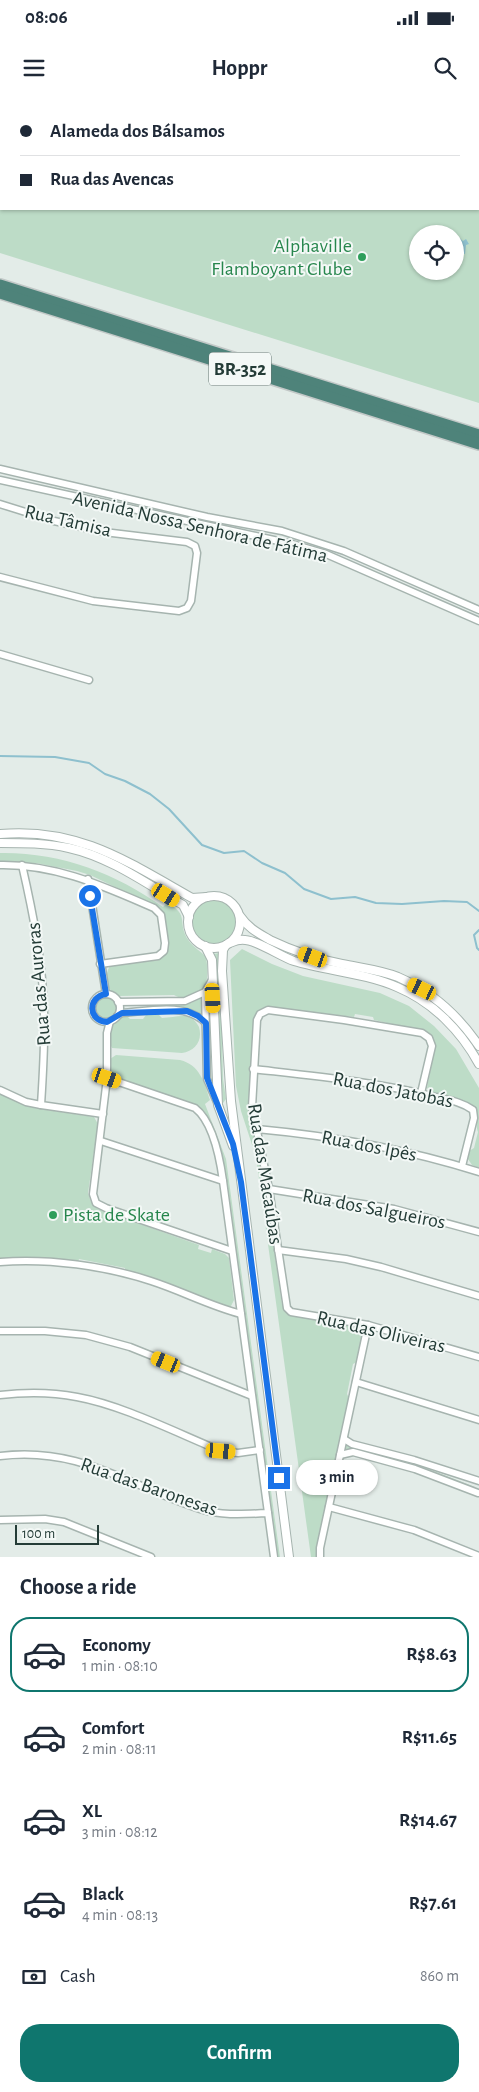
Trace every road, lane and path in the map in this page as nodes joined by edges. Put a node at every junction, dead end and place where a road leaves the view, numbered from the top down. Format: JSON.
{"nodes":[{"id":1,"x":0,"y":284,"type":"edge"},
{"id":2,"x":0,"y":293,"type":"edge"},
{"id":3,"x":479,"y":434,"type":"edge"},
{"id":4,"x":479,"y":444,"type":"edge"},
{"id":5,"x":0,"y":469,"type":"edge"},
{"id":6,"x":0,"y":480,"type":"edge"},
{"id":7,"x":0,"y":504,"type":"edge"},
{"id":8,"x":0,"y":577,"type":"edge"},
{"id":9,"x":479,"y":610,"type":"edge"},
{"id":10,"x":479,"y":621,"type":"edge"},
{"id":11,"x":0,"y":654,"type":"edge"},
{"id":12,"x":89,"y":680,"type":"dead end"},
{"id":13,"x":0,"y":834,"type":"edge"},
{"id":14,"x":0,"y":843,"type":"edge"},
{"id":15,"x":0,"y":865,"type":"edge"},
{"id":16,"x":22,"y":865,"type":"junction"},
{"id":17,"x":88,"y":879,"type":"junction"},
{"id":18,"x":206,"y":897,"type":"junction"},
{"id":19,"x":240,"y":916,"type":"junction"},
{"id":20,"x":189,"y":917,"type":"junction"},
{"id":21,"x":228,"y":944,"type":"junction"},
{"id":22,"x":205,"y":946,"type":"junction"},
{"id":23,"x":100,"y":964,"type":"junction"},
{"id":24,"x":212,"y":980,"type":"junction"},
{"id":25,"x":205,"y":992,"type":"junction"},
{"id":26,"x":106,"y":994,"type":"junction"},
{"id":27,"x":163,"y":1001,"type":"junction"},
{"id":28,"x":118,"y":1002,"type":"junction"},
{"id":29,"x":144,"y":1002,"type":"junction"},
{"id":30,"x":164,"y":1011,"type":"junction"},
{"id":31,"x":144,"y":1012,"type":"junction"},
{"id":32,"x":117,"y":1016,"type":"junction"},
{"id":33,"x":100,"y":1021,"type":"junction"},
{"id":34,"x":110,"y":1021,"type":"junction"},
{"id":35,"x":206,"y":1023,"type":"junction"},
{"id":36,"x":106,"y":1033,"type":"junction"},
{"id":37,"x":479,"y":1046,"type":"edge"},
{"id":38,"x":479,"y":1064,"type":"edge"},
{"id":39,"x":253,"y":1069,"type":"junction"},
{"id":40,"x":107,"y":1078,"type":"junction"},
{"id":41,"x":0,"y":1090,"type":"edge"},
{"id":42,"x":421,"y":1093,"type":"junction"},
{"id":43,"x":231,"y":1101,"type":"junction"},
{"id":44,"x":41,"y":1105,"type":"junction"},
{"id":45,"x":218,"y":1105,"type":"junction"},
{"id":46,"x":104,"y":1114,"type":"junction"},
{"id":47,"x":257,"y":1129,"type":"junction"},
{"id":48,"x":101,"y":1141,"type":"junction"},
{"id":49,"x":462,"y":1166,"type":"junction"},
{"id":50,"x":479,"y":1172,"type":"edge"},
{"id":51,"x":223,"y":1181,"type":"junction"},
{"id":52,"x":241,"y":1182,"type":"junction"},
{"id":53,"x":269,"y":1189,"type":"junction"},
{"id":54,"x":479,"y":1232,"type":"edge"},
{"id":55,"x":278,"y":1250,"type":"junction"},
{"id":56,"x":232,"y":1252,"type":"junction"},
{"id":57,"x":0,"y":1262,"type":"edge"},
{"id":58,"x":479,"y":1296,"type":"edge"},
{"id":59,"x":285,"y":1304,"type":"joint"},
{"id":60,"x":241,"y":1314,"type":"junction"},
{"id":61,"x":368,"y":1325,"type":"junction"},
{"id":62,"x":0,"y":1331,"type":"edge"},
{"id":63,"x":479,"y":1357,"type":"edge"},
{"id":64,"x":356,"y":1382,"type":"junction"},
{"id":65,"x":0,"y":1395,"type":"edge"},
{"id":66,"x":252,"y":1396,"type":"junction"},
{"id":67,"x":479,"y":1420,"type":"edge"},
{"id":68,"x":344,"y":1439,"type":"junction"},
{"id":69,"x":260,"y":1450,"type":"junction"},
{"id":70,"x":340,"y":1455,"type":"junction"},
{"id":71,"x":0,"y":1456,"type":"edge"},
{"id":72,"x":479,"y":1481,"type":"edge"},
{"id":73,"x":478,"y":1493,"type":"edge"},
{"id":74,"x":329,"y":1507,"type":"junction"},
{"id":75,"x":268,"y":1513,"type":"junction"},
{"id":76,"x":0,"y":1520,"type":"edge"},
{"id":77,"x":479,"y":1556,"type":"edge"},
{"id":78,"x":151,"y":1557,"type":"edge"},
{"id":79,"x":274,"y":1557,"type":"edge"},
{"id":80,"x":289,"y":1557,"type":"edge"},
{"id":81,"x":320,"y":1557,"type":"edge"}],
"edges":[{"from":1,"to":3,"type":"highway","number":"BR-352"},
{"from":2,"to":4,"type":"highway","number":"BR-352"},
{"from":5,"to":9,"type":"street","name":"Avenida Nossa Senhora de Fátima"},
{"from":6,"to":10,"type":"street","name":"Avenida Nossa Senhora de Fátima"},
{"from":7,"to":8,"type":"street","name":"Rua Tâmisa"},
{"from":11,"to":12,"type":"street"},
{"from":13,"to":18,"type":"street"},
{"from":14,"to":20,"type":"street"},
{"from":15,"to":16,"type":"street"},
{"from":16,"to":17,"type":"street"},
{"from":16,"to":44,"type":"street","name":"Rua das Auroras"},
{"from":17,"to":23,"type":"street"},
{"from":17,"to":23,"type":"street"},
{"from":18,"to":19,"type":"street"},
{"from":18,"to":20,"type":"street"},
{"from":19,"to":21,"type":"street"},
{"from":19,"to":37,"type":"street"},
{"from":20,"to":22,"type":"street"},
{"from":21,"to":22,"type":"street"},
{"from":21,"to":38,"type":"street"},
{"from":21,"to":43,"type":"street"},
{"from":22,"to":24,"type":"street"},
{"from":23,"to":26,"type":"street"},
{"from":24,"to":25,"type":"street"},
{"from":24,"to":45,"type":"street"},
{"from":25,"to":27,"type":"street"},
{"from":25,"to":35,"type":"street"},
{"from":26,"to":28,"type":"street"},
{"from":26,"to":33,"type":"street"},
{"from":27,"to":29,"type":"street"},
{"from":27,"to":30,"type":"street"},
{"from":28,"to":29,"type":"street"},
{"from":28,"to":32,"type":"street"},
{"from":29,"to":31,"type":"street"},
{"from":30,"to":31,"type":"street"},
{"from":30,"to":35,"type":"street"},
{"from":31,"to":32,"type":"street"},
{"from":32,"to":34,"type":"street"},
{"from":33,"to":34,"type":"street"},
{"from":33,"to":36,"type":"street"},
{"from":34,"to":36,"type":"street"},
{"from":35,"to":45,"type":"street"},
{"from":36,"to":40,"type":"street"},
{"from":39,"to":42,"type":"street","name":"Rua dos Jatobás"},
{"from":39,"to":42,"type":"street","name":"Rua das Macaúbas"},
{"from":39,"to":47,"type":"street","name":"Rua das Macaúbas"},
{"from":40,"to":46,"type":"street"},
{"from":40,"to":51,"type":"street"},
{"from":41,"to":44,"type":"street"},
{"from":42,"to":49,"type":"street","name":"Rua dos Jatobás"},
{"from":43,"to":45,"type":"street"},
{"from":43,"to":52,"type":"street"},
{"from":44,"to":46,"type":"street"},
{"from":45,"to":52,"type":"street"},
{"from":46,"to":48,"type":"street"},
{"from":47,"to":49,"type":"street","name":"Rua dos Ipês"},
{"from":47,"to":53,"type":"street","name":"Rua das Macaúbas"},
{"from":48,"to":51,"type":"street"},
{"from":48,"to":56,"type":"street"},
{"from":49,"to":50,"type":"street","name":"Rua dos Ipês"},
{"from":51,"to":56,"type":"street"},
{"from":52,"to":80,"type":"street"},
{"from":53,"to":54,"type":"street","name":"Rua dos Salgueiros"},
{"from":53,"to":55,"type":"street","name":"Rua das Macaúbas"},
{"from":55,"to":58,"type":"street"},
{"from":55,"to":59,"type":"street","name":"Rua das Macaúbas"},
{"from":56,"to":60,"type":"street"},
{"from":57,"to":60,"type":"street"},
{"from":59,"to":61,"type":"street","name":"Rua das Oliveiras"},
{"from":60,"to":66,"type":"street"},
{"from":61,"to":63,"type":"street","name":"Rua das Oliveiras"},
{"from":61,"to":64,"type":"street"},
{"from":62,"to":66,"type":"street"},
{"from":64,"to":67,"type":"street"},
{"from":64,"to":68,"type":"street"},
{"from":65,"to":69,"type":"street"},
{"from":66,"to":69,"type":"street"},
{"from":68,"to":70,"type":"street"},
{"from":68,"to":72,"type":"street"},
{"from":69,"to":75,"type":"street"},
{"from":70,"to":73,"type":"street"},
{"from":70,"to":74,"type":"street"},
{"from":71,"to":75,"type":"street","name":"Rua das Baronesas"},
{"from":74,"to":77,"type":"street"},
{"from":74,"to":81,"type":"street"},
{"from":75,"to":79,"type":"street"},
{"from":76,"to":78,"type":"street"}]}
